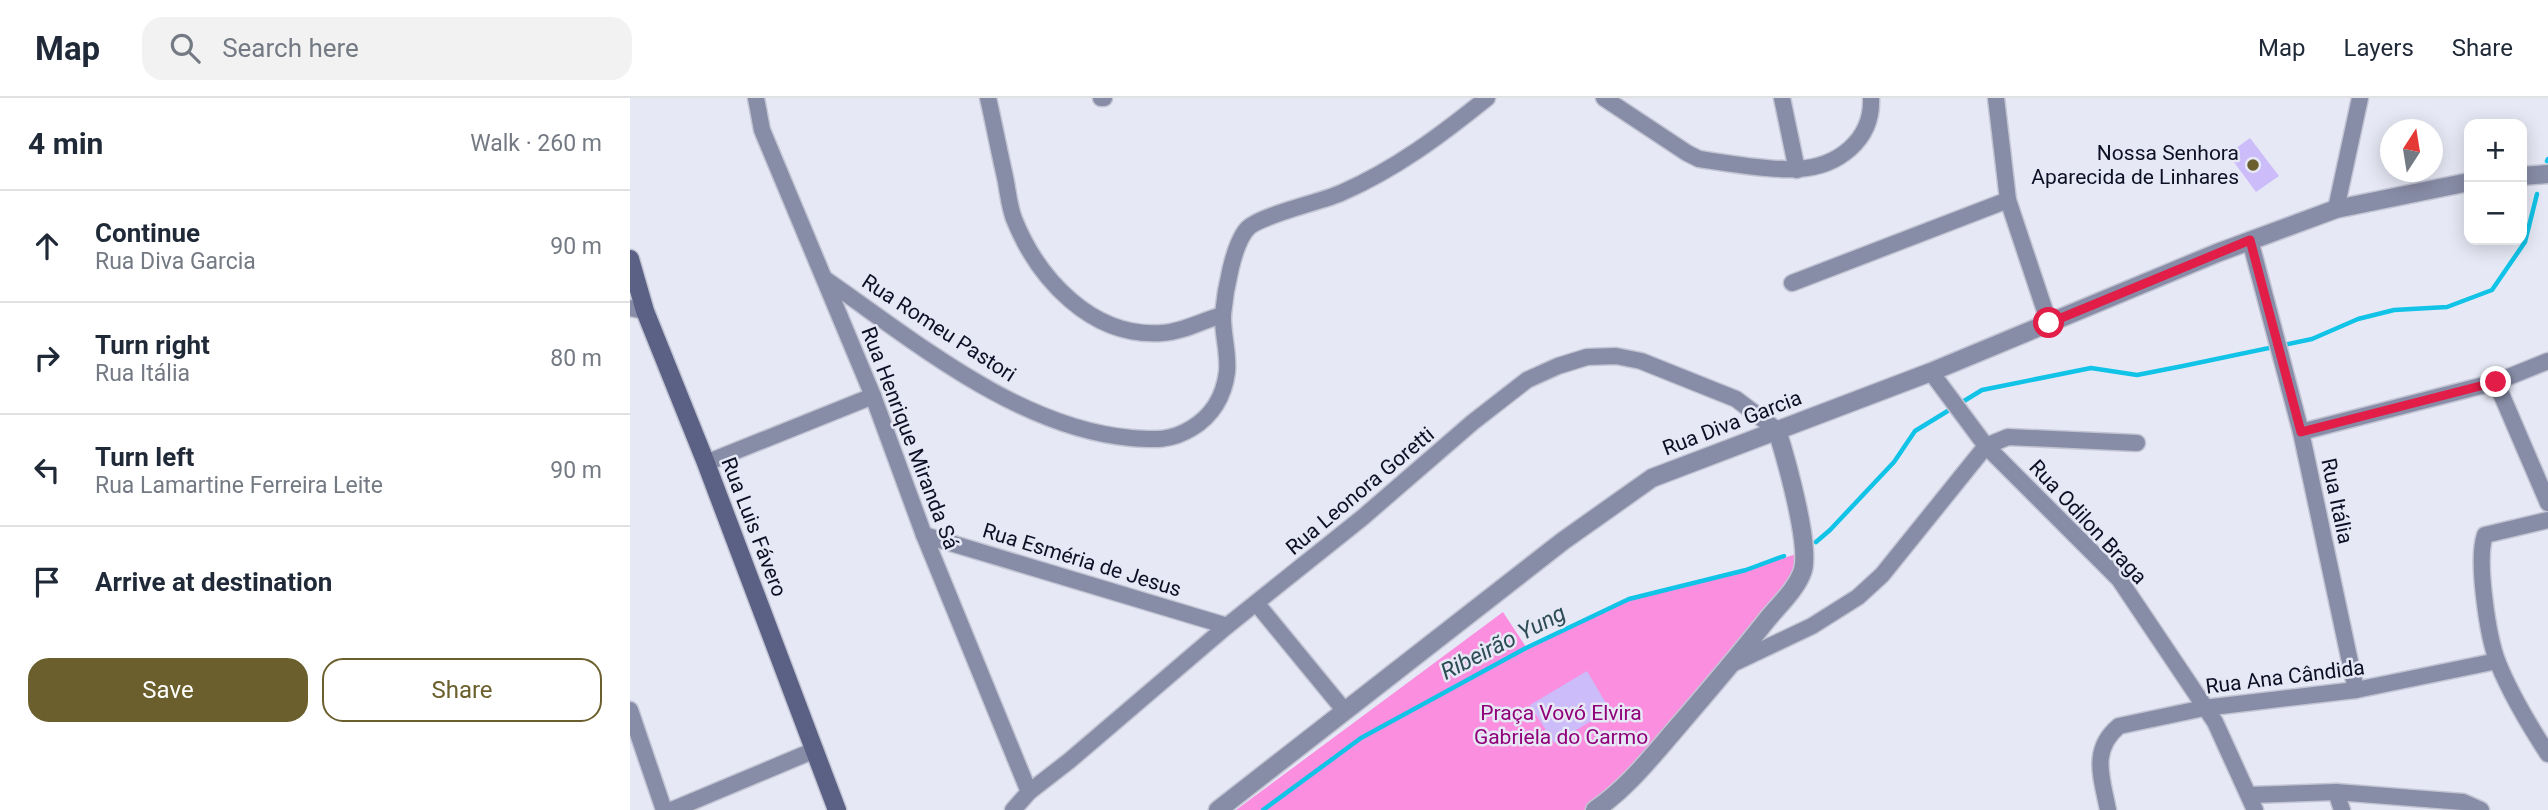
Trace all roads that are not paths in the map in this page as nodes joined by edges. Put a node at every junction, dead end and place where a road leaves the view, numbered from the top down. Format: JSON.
{"nodes":[{"id":1,"x":756,"y":98,"type":"edge"},
{"id":2,"x":988,"y":98,"type":"edge"},
{"id":3,"x":1487,"y":98,"type":"edge"},
{"id":4,"x":1604,"y":98,"type":"edge"},
{"id":5,"x":1782,"y":98,"type":"edge"},
{"id":6,"x":1871,"y":98,"type":"edge"},
{"id":7,"x":1996,"y":98,"type":"edge"},
{"id":8,"x":2360,"y":98,"type":"edge"},
{"id":9,"x":1797,"y":170,"type":"junction"},
{"id":10,"x":2548,"y":174,"type":"edge"},
{"id":11,"x":2527,"y":176,"type":"edge"},
{"id":12,"x":2464,"y":184,"type":"edge"},
{"id":13,"x":2008,"y":200,"type":"junction"},
{"id":14,"x":2336,"y":209,"type":"junction"},
{"id":15,"x":2250,"y":240,"type":"junction"},
{"id":16,"x":630,"y":259,"type":"edge"},
{"id":17,"x":825,"y":279,"type":"junction"},
{"id":18,"x":1792,"y":282,"type":"dead end"},
{"id":19,"x":637,"y":310,"type":"edge"},
{"id":20,"x":1223,"y":315,"type":"junction"},
{"id":21,"x":2049,"y":323,"type":"junction"},
{"id":22,"x":2548,"y":361,"type":"edge"},
{"id":23,"x":1931,"y":372,"type":"junction"},
{"id":24,"x":2496,"y":382,"type":"junction"},
{"id":25,"x":873,"y":396,"type":"junction"},
{"id":26,"x":1777,"y":429,"type":"junction"},
{"id":27,"x":2301,"y":432,"type":"junction"},
{"id":28,"x":2137,"y":443,"type":"dead end"},
{"id":29,"x":1986,"y":446,"type":"junction"},
{"id":30,"x":706,"y":463,"type":"junction"},
{"id":31,"x":2548,"y":503,"type":"edge"},
{"id":32,"x":2548,"y":520,"type":"edge"},
{"id":33,"x":924,"y":535,"type":"junction"},
{"id":34,"x":1256,"y":604,"type":"junction"},
{"id":35,"x":1227,"y":626,"type":"junction"},
{"id":36,"x":2497,"y":661,"type":"junction"},
{"id":37,"x":1732,"y":664,"type":"junction"},
{"id":38,"x":2356,"y":690,"type":"junction"},
{"id":39,"x":2204,"y":708,"type":"junction"},
{"id":40,"x":630,"y":710,"type":"edge"},
{"id":41,"x":1344,"y":710,"type":"junction"},
{"id":42,"x":815,"y":750,"type":"junction"},
{"id":43,"x":2548,"y":754,"type":"edge"},
{"id":44,"x":2336,"y":792,"type":"junction"},
{"id":45,"x":1029,"y":793,"type":"junction"},
{"id":46,"x":2252,"y":803,"type":"edge"},
{"id":47,"x":664,"y":810,"type":"edge"},
{"id":48,"x":672,"y":810,"type":"edge"},
{"id":49,"x":837,"y":810,"type":"edge"},
{"id":50,"x":1013,"y":810,"type":"edge"},
{"id":51,"x":1218,"y":810,"type":"edge"},
{"id":52,"x":1595,"y":810,"type":"edge"},
{"id":53,"x":2108,"y":810,"type":"edge"},
{"id":54,"x":2342,"y":810,"type":"edge"},
{"id":55,"x":2481,"y":810,"type":"edge"}],
"edges":[{"from":1,"to":17,"type":"street","name":"Rua Henrique Miranda Sá"},
{"from":2,"to":20,"type":"street"},
{"from":3,"to":20,"type":"street","name":"Rua Romeu Pastori"},
{"from":4,"to":9,"type":"street"},
{"from":5,"to":9,"type":"street"},
{"from":6,"to":9,"type":"street"},
{"from":7,"to":13,"type":"street"},
{"from":8,"to":14,"type":"street"},
{"from":10,"to":11,"type":"street"},
{"from":12,"to":14,"type":"street","name":"Rua Diva Garcia"},
{"from":13,"to":18,"type":"street"},
{"from":13,"to":21,"type":"street"},
{"from":14,"to":15,"type":"street","name":"Rua Diva Garcia"},
{"from":15,"to":21,"type":"street","name":"Rua Diva Garcia"},
{"from":15,"to":27,"type":"street","name":"Rua Itália"},
{"from":16,"to":19,"type":"main road","name":"Rua Luis Fávero"},
{"from":17,"to":20,"type":"street","name":"Rua Romeu Pastori"},
{"from":17,"to":25,"type":"street","name":"Rua Henrique Miranda Sá"},
{"from":19,"to":30,"type":"main road","name":"Rua Luis Fávero"},
{"from":21,"to":23,"type":"street","name":"Rua Diva Garcia"},
{"from":22,"to":24,"type":"street"},
{"from":23,"to":26,"type":"street","name":"Rua Diva Garcia"},
{"from":23,"to":29,"type":"street","name":"Rua Odilon Braga"},
{"from":24,"to":27,"type":"street"},
{"from":24,"to":31,"type":"street"},
{"from":25,"to":30,"type":"street"},
{"from":25,"to":33,"type":"street","name":"Rua Henrique Miranda Sá"},
{"from":26,"to":34,"type":"street","name":"Rua Leonora Goretti"},
{"from":26,"to":37,"type":"street"},
{"from":26,"to":41,"type":"street","name":"Rua Diva Garcia"},
{"from":27,"to":38,"type":"street","name":"Rua Itália"},
{"from":28,"to":29,"type":"street"},
{"from":29,"to":37,"type":"street"},
{"from":29,"to":39,"type":"street","name":"Rua Odilon Braga"},
{"from":30,"to":42,"type":"main road","name":"Rua Luis Fávero"},
{"from":32,"to":36,"type":"street"},
{"from":33,"to":35,"type":"street","name":"Rua Esméria de Jesus"},
{"from":33,"to":45,"type":"street","name":"Rua Henrique Miranda Sá"},
{"from":34,"to":35,"type":"street","name":"Rua Leonora Goretti"},
{"from":34,"to":41,"type":"street"},
{"from":35,"to":45,"type":"street","name":"Rua Leonora Goretti"},
{"from":36,"to":38,"type":"street","name":"Rua Ana Cândida"},
{"from":36,"to":43,"type":"street"},
{"from":37,"to":52,"type":"street"},
{"from":38,"to":39,"type":"street","name":"Rua Ana Cândida"},
{"from":39,"to":46,"type":"street","name":"Rua Odilon Braga"},
{"from":39,"to":53,"type":"street","name":"Rua Ana Cândida"},
{"from":40,"to":47,"type":"street"},
{"from":41,"to":51,"type":"street","name":"Rua Diva Garcia"},
{"from":42,"to":48,"type":"street"},
{"from":42,"to":49,"type":"main road","name":"Rua Luis Fávero"},
{"from":44,"to":46,"type":"street"},
{"from":44,"to":54,"type":"street"},
{"from":44,"to":55,"type":"street"},
{"from":45,"to":50,"type":"street","name":"Rua Leonora Goretti"}]}
